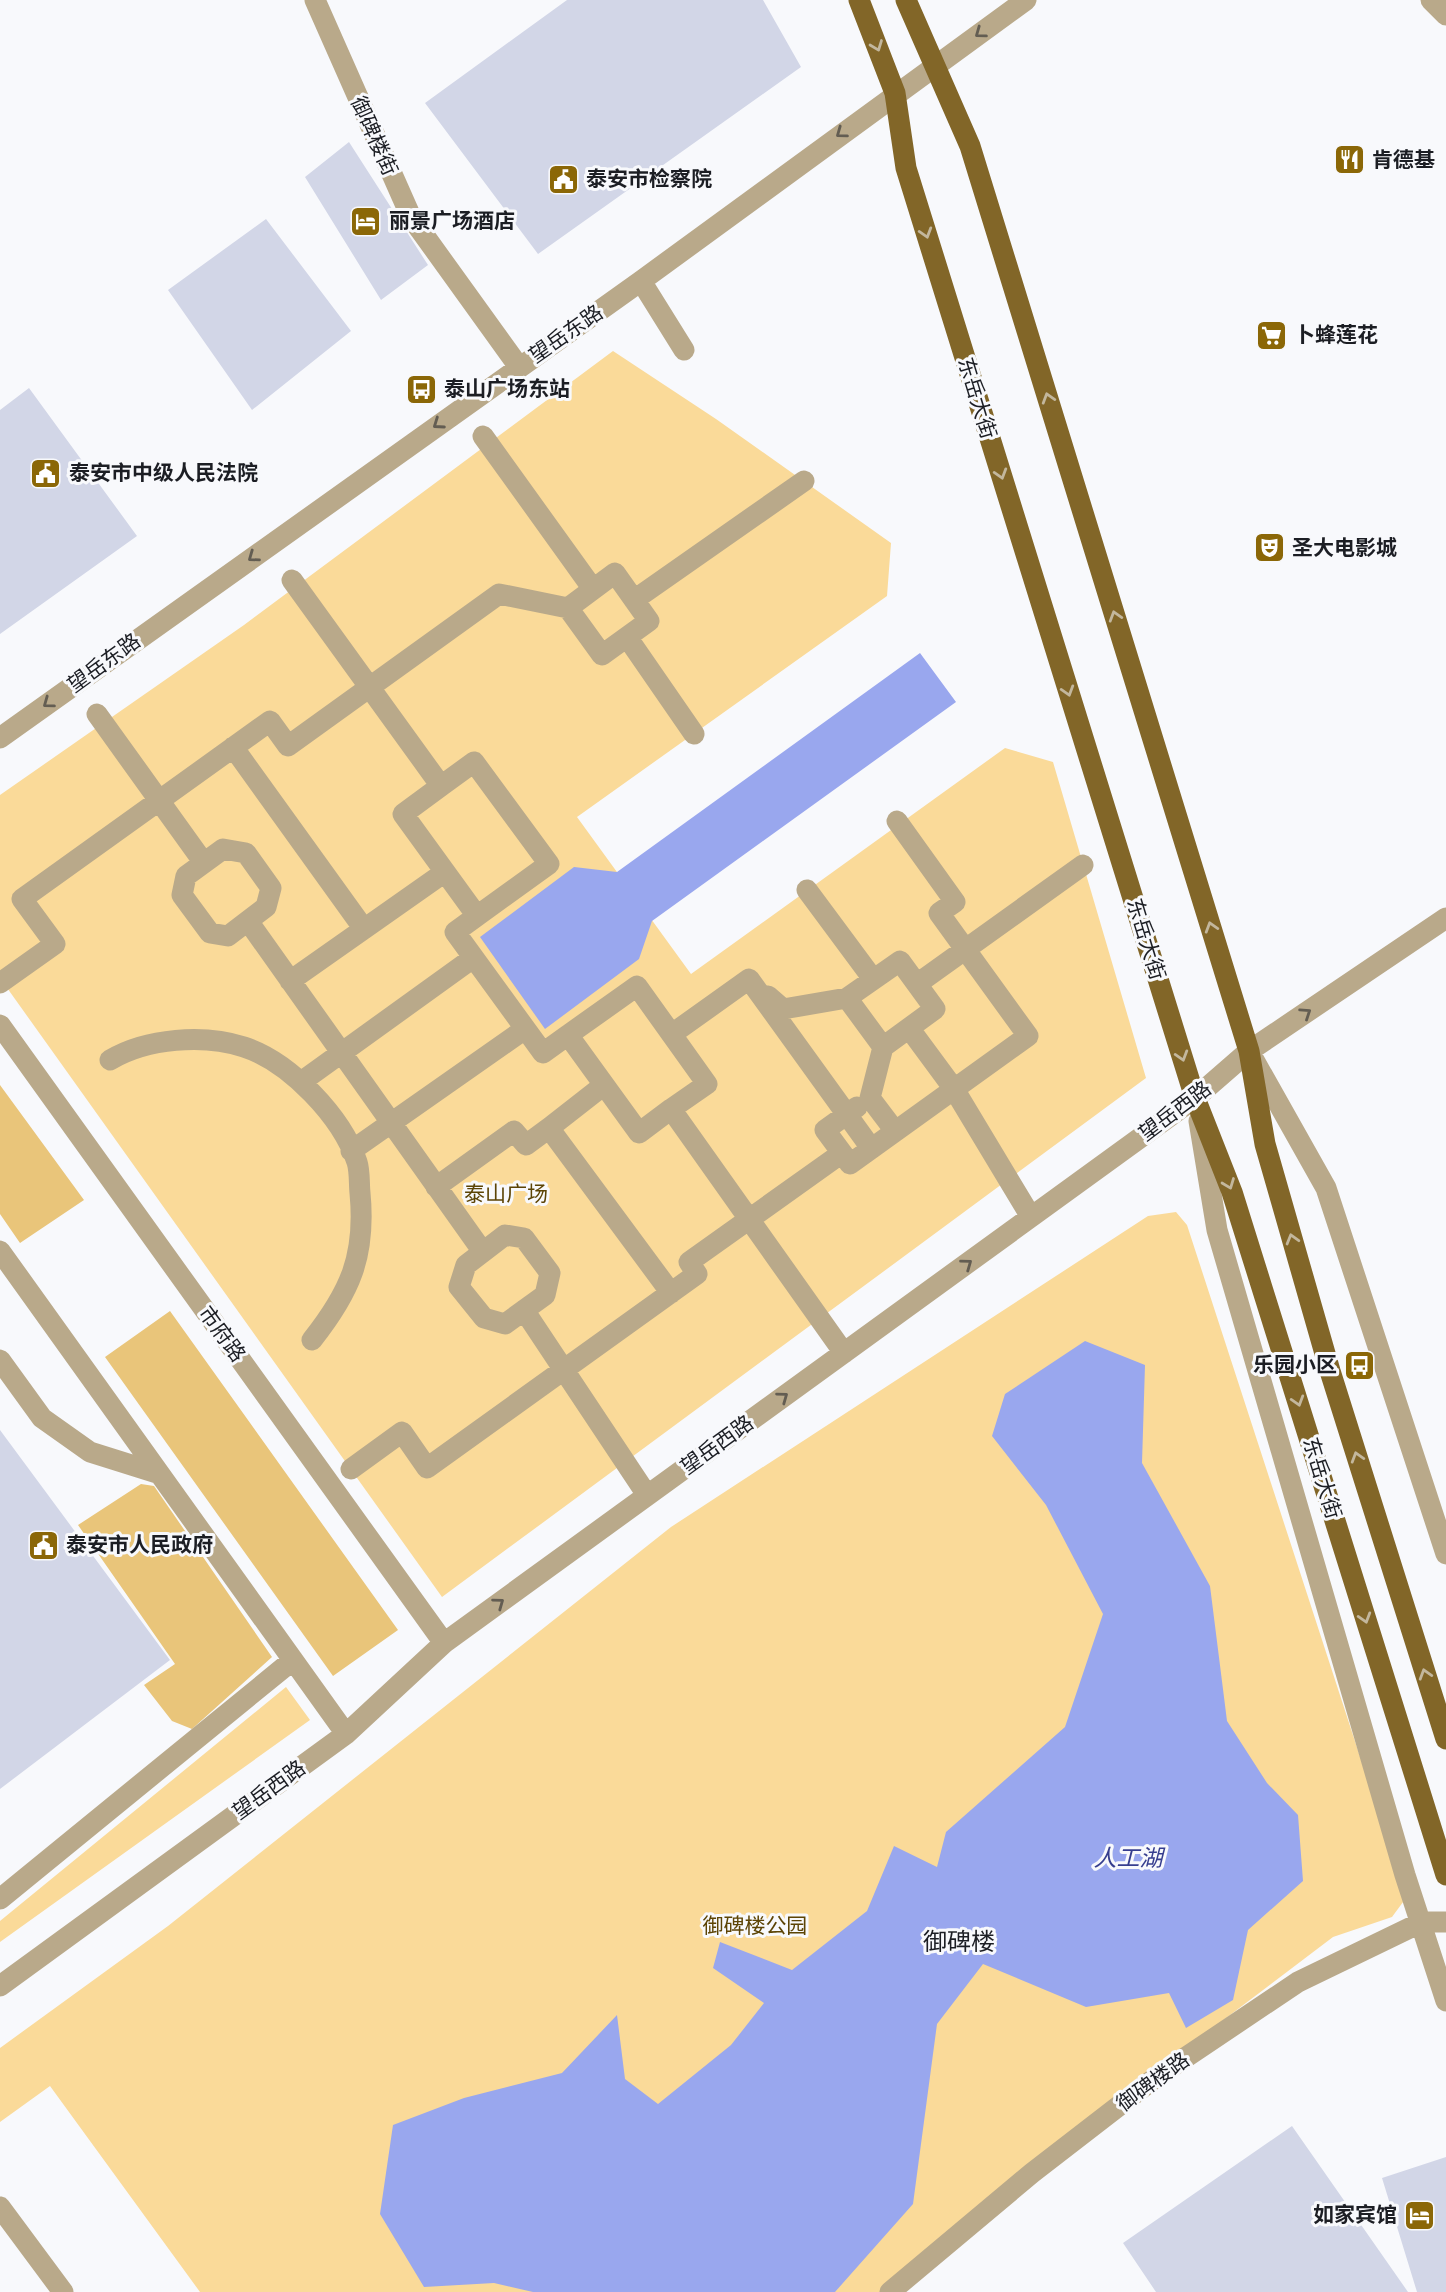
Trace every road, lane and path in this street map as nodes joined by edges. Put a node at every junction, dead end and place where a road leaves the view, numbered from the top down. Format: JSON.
{"nodes":[{"id":1,"x":315,"y":0,"type":"edge"},
{"id":2,"x":859,"y":0,"type":"edge"},
{"id":3,"x":905,"y":0,"type":"edge"},
{"id":4,"x":1026,"y":0,"type":"edge"},
{"id":5,"x":1431,"y":0,"type":"edge"},
{"id":6,"x":1446,"y":15,"type":"edge"},
{"id":7,"x":935,"y":65,"type":"junction"},
{"id":8,"x":895,"y":93,"type":"junction"},
{"id":9,"x":641,"y":281,"type":"junction"},
{"id":10,"x":684,"y":350,"type":"dead end"},
{"id":11,"x":519,"y":367,"type":"junction"},
{"id":12,"x":483,"y":436,"type":"dead end"},
{"id":13,"x":803,"y":481,"type":"dead end"},
{"id":14,"x":292,"y":580,"type":"dead end"},
{"id":15,"x":593,"y":589,"type":"junction"},
{"id":16,"x":634,"y":600,"type":"junction"},
{"id":17,"x":568,"y":608,"type":"junction"},
{"id":18,"x":626,"y":637,"type":"junction"},
{"id":19,"x":369,"y":687,"type":"junction"},
{"id":20,"x":97,"y":714,"type":"dead end"},
{"id":21,"x":694,"y":734,"type":"dead end"},
{"id":22,"x":0,"y":738,"type":"edge"},
{"id":23,"x":233,"y":747,"type":"junction"},
{"id":24,"x":441,"y":786,"type":"junction"},
{"id":25,"x":159,"y":800,"type":"junction"},
{"id":26,"x":897,"y":821,"type":"dead end"},
{"id":27,"x":204,"y":863,"type":"junction"},
{"id":28,"x":1083,"y":865,"type":"dead end"},
{"id":29,"x":445,"y":872,"type":"junction"},
{"id":30,"x":807,"y":890,"type":"dead end"},
{"id":31,"x":477,"y":916,"type":"junction"},
{"id":32,"x":1446,"y":918,"type":"edge"},
{"id":33,"x":248,"y":921,"type":"junction"},
{"id":34,"x":364,"y":929,"type":"junction"},
{"id":35,"x":965,"y":949,"type":"junction"},
{"id":36,"x":473,"y":958,"type":"junction"},
{"id":37,"x":749,"y":979,"type":"junction"},
{"id":38,"x":873,"y":979,"type":"junction"},
{"id":39,"x":290,"y":981,"type":"junction"},
{"id":40,"x":0,"y":983,"type":"edge"},
{"id":41,"x":917,"y":984,"type":"junction"},
{"id":42,"x":847,"y":998,"type":"junction"},
{"id":43,"x":0,"y":1024,"type":"edge"},
{"id":44,"x":525,"y":1028,"type":"junction"},
{"id":45,"x":909,"y":1028,"type":"junction"},
{"id":46,"x":672,"y":1034,"type":"junction"},
{"id":47,"x":568,"y":1035,"type":"junction"},
{"id":48,"x":883,"y":1047,"type":"junction"},
{"id":49,"x":1249,"y":1051,"type":"junction"},
{"id":50,"x":341,"y":1052,"type":"junction"},
{"id":51,"x":110,"y":1060,"type":"dead end"},
{"id":52,"x":301,"y":1082,"type":"junction"},
{"id":53,"x":604,"y":1085,"type":"junction"},
{"id":54,"x":954,"y":1089,"type":"junction"},
{"id":55,"x":870,"y":1098,"type":"junction"},
{"id":56,"x":1195,"y":1098,"type":"junction"},
{"id":57,"x":671,"y":1109,"type":"junction"},
{"id":58,"x":847,"y":1114,"type":"junction"},
{"id":59,"x":390,"y":1123,"type":"junction"},
{"id":60,"x":549,"y":1128,"type":"junction"},
{"id":61,"x":895,"y":1131,"type":"junction"},
{"id":62,"x":871,"y":1148,"type":"junction"},
{"id":63,"x":351,"y":1151,"type":"junction"},
{"id":64,"x":842,"y":1153,"type":"junction"},
{"id":65,"x":436,"y":1187,"type":"junction"},
{"id":66,"x":1031,"y":1217,"type":"junction"},
{"id":67,"x":749,"y":1219,"type":"junction"},
{"id":68,"x":0,"y":1251,"type":"edge"},
{"id":69,"x":484,"y":1252,"type":"junction"},
{"id":70,"x":671,"y":1293,"type":"junction"},
{"id":71,"x":524,"y":1310,"type":"junction"},
{"id":72,"x":312,"y":1339,"type":"dead end"},
{"id":73,"x":844,"y":1353,"type":"junction"},
{"id":74,"x":0,"y":1360,"type":"edge"},
{"id":75,"x":564,"y":1370,"type":"junction"},
{"id":76,"x":351,"y":1469,"type":"dead end"},
{"id":77,"x":160,"y":1474,"type":"junction"},
{"id":78,"x":647,"y":1495,"type":"junction"},
{"id":79,"x":1446,"y":1554,"type":"edge"},
{"id":80,"x":444,"y":1643,"type":"junction"},
{"id":81,"x":293,"y":1660,"type":"junction"},
{"id":82,"x":346,"y":1734,"type":"junction"},
{"id":83,"x":1446,"y":1739,"type":"edge"},
{"id":84,"x":1446,"y":1875,"type":"edge"},
{"id":85,"x":0,"y":1899,"type":"edge"},
{"id":86,"x":1422,"y":1922,"type":"junction"},
{"id":87,"x":1446,"y":1922,"type":"edge"},
{"id":88,"x":0,"y":1986,"type":"edge"},
{"id":89,"x":1446,"y":2001,"type":"edge"},
{"id":90,"x":0,"y":2207,"type":"edge"},
{"id":91,"x":63,"y":2292,"type":"edge"},
{"id":92,"x":890,"y":2292,"type":"edge"}],
"edges":[{"from":1,"to":11,"type":"street","name":"御碑楼街"},
{"from":2,"to":8,"type":"main road","name":"东岳大街","one_way":true},
{"from":3,"to":7,"type":"main road","name":"东岳大街"},
{"from":4,"to":7,"type":"street","name":"望岳东路","one_way":true},
{"from":5,"to":6,"type":"street"},
{"from":7,"to":8,"type":"street","name":"望岳东路"},
{"from":49,"to":7,"type":"main road","name":"东岳大街","one_way":true},
{"from":8,"to":9,"type":"street","name":"望岳东路","one_way":true},
{"from":8,"to":56,"type":"main road","name":"东岳大街","one_way":true},
{"from":9,"to":10,"type":"street"},
{"from":9,"to":11,"type":"street","name":"望岳东路"},
{"from":11,"to":22,"type":"street","name":"望岳东路","one_way":true},
{"from":12,"to":15,"type":"street"},
{"from":13,"to":16,"type":"street"},
{"from":14,"to":19,"type":"street"},
{"from":15,"to":16,"type":"street"},
{"from":15,"to":17,"type":"street"},
{"from":16,"to":18,"type":"street"},
{"from":17,"to":18,"type":"street"},
{"from":17,"to":19,"type":"street"},
{"from":18,"to":21,"type":"street"},
{"from":19,"to":23,"type":"street"},
{"from":19,"to":24,"type":"street"},
{"from":20,"to":25,"type":"street"},
{"from":23,"to":25,"type":"street"},
{"from":23,"to":34,"type":"street"},
{"from":24,"to":29,"type":"street"},
{"from":24,"to":31,"type":"street"},
{"from":25,"to":27,"type":"street"},
{"from":25,"to":40,"type":"street"},
{"from":26,"to":35,"type":"street"},
{"from":27,"to":33,"type":"street"},
{"from":27,"to":33,"type":"street"},
{"from":28,"to":35,"type":"street"},
{"from":29,"to":31,"type":"street"},
{"from":29,"to":34,"type":"street"},
{"from":30,"to":38,"type":"street"},
{"from":31,"to":36,"type":"street"},
{"from":49,"to":32,"type":"street","name":"望岳西路","one_way":true},
{"from":33,"to":39,"type":"street"},
{"from":34,"to":39,"type":"street"},
{"from":35,"to":41,"type":"street"},
{"from":35,"to":54,"type":"street"},
{"from":36,"to":44,"type":"street"},
{"from":36,"to":50,"type":"street"},
{"from":37,"to":42,"type":"street"},
{"from":37,"to":46,"type":"street"},
{"from":37,"to":58,"type":"street"},
{"from":38,"to":41,"type":"street"},
{"from":38,"to":42,"type":"street"},
{"from":39,"to":50,"type":"street"},
{"from":41,"to":45,"type":"street"},
{"from":42,"to":48,"type":"street"},
{"from":43,"to":80,"type":"street","name":"市府路"},
{"from":44,"to":47,"type":"street"},
{"from":44,"to":59,"type":"street"},
{"from":45,"to":48,"type":"street"},
{"from":45,"to":54,"type":"street"},
{"from":46,"to":47,"type":"street"},
{"from":46,"to":57,"type":"street"},
{"from":47,"to":53,"type":"street"},
{"from":48,"to":55,"type":"street"},
{"from":49,"to":56,"type":"street","name":"望岳西路"},
{"from":49,"to":79,"type":"street"},
{"from":83,"to":49,"type":"main road","name":"东岳大街","one_way":true},
{"from":50,"to":52,"type":"street"},
{"from":50,"to":59,"type":"street"},
{"from":51,"to":52,"type":"street"},
{"from":52,"to":63,"type":"street"},
{"from":53,"to":57,"type":"street"},
{"from":53,"to":60,"type":"street"},
{"from":54,"to":61,"type":"street"},
{"from":54,"to":66,"type":"street"},
{"from":55,"to":58,"type":"street"},
{"from":55,"to":61,"type":"street"},
{"from":56,"to":66,"type":"street","name":"望岳西路"},
{"from":56,"to":84,"type":"main road","name":"东岳大街","one_way":true},
{"from":56,"to":86,"type":"street"},
{"from":57,"to":67,"type":"street"},
{"from":58,"to":62,"type":"street"},
{"from":58,"to":64,"type":"street"},
{"from":59,"to":63,"type":"street"},
{"from":59,"to":65,"type":"street"},
{"from":60,"to":65,"type":"street"},
{"from":60,"to":70,"type":"street"},
{"from":61,"to":62,"type":"street"},
{"from":62,"to":64,"type":"street"},
{"from":63,"to":72,"type":"street"},
{"from":64,"to":67,"type":"street"},
{"from":65,"to":69,"type":"street"},
{"from":73,"to":66,"type":"street","name":"望岳西路","one_way":true},
{"from":67,"to":70,"type":"street"},
{"from":67,"to":73,"type":"street"},
{"from":68,"to":77,"type":"street"},
{"from":69,"to":71,"type":"street"},
{"from":69,"to":71,"type":"street"},
{"from":70,"to":75,"type":"street"},
{"from":71,"to":75,"type":"street"},
{"from":78,"to":73,"type":"street","name":"望岳西路","one_way":true},
{"from":74,"to":77,"type":"street"},
{"from":75,"to":76,"type":"street"},
{"from":75,"to":78,"type":"street"},
{"from":77,"to":81,"type":"street"},
{"from":80,"to":78,"type":"street","name":"望岳西路","one_way":true},
{"from":80,"to":82,"type":"street","name":"望岳西路"},
{"from":81,"to":82,"type":"street"},
{"from":81,"to":85,"type":"street"},
{"from":82,"to":88,"type":"street","name":"望岳西路"},
{"from":86,"to":87,"type":"street","name":"御碑楼路"},
{"from":86,"to":89,"type":"street"},
{"from":86,"to":92,"type":"street","name":"御碑楼路"},
{"from":90,"to":91,"type":"street"}]}
